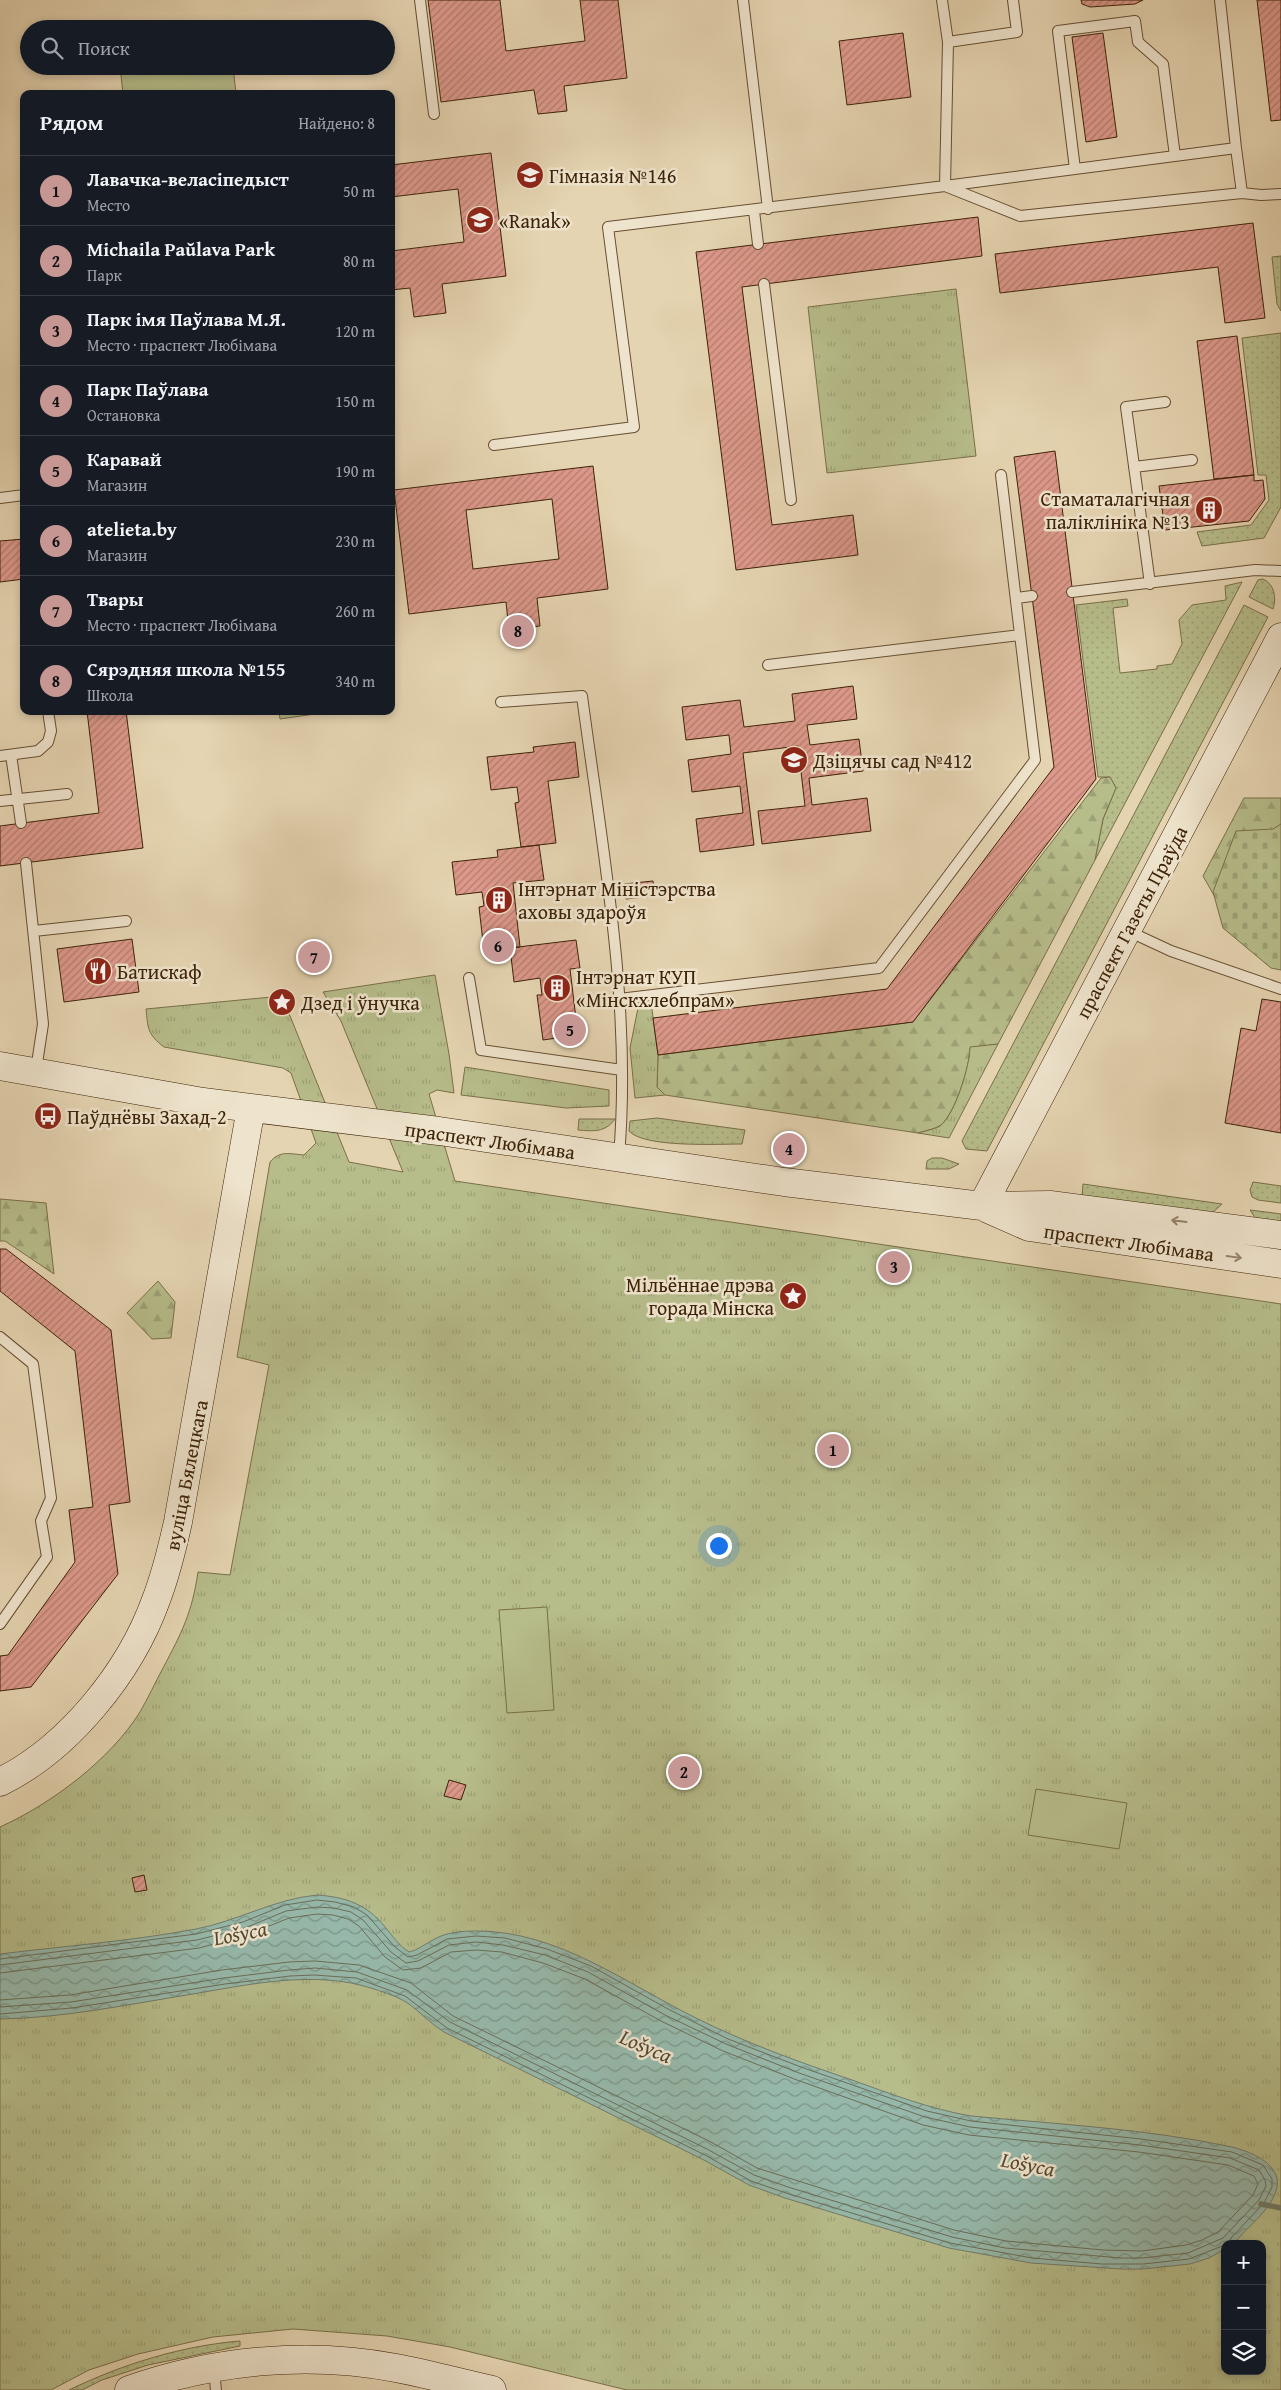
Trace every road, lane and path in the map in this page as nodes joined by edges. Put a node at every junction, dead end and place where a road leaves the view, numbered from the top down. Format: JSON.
{"nodes":[{"id":1,"x":420,"y":0,"type":"edge"},
{"id":2,"x":743,"y":0,"type":"edge"},
{"id":3,"x":942,"y":0,"type":"edge"},
{"id":4,"x":1013,"y":0,"type":"edge"},
{"id":5,"x":1220,"y":0,"type":"edge"},
{"id":6,"x":948,"y":42,"type":"junction"},
{"id":7,"x":434,"y":114,"type":"dead end"},
{"id":8,"x":1236,"y":148,"type":"junction"},
{"id":9,"x":1176,"y":156,"type":"junction"},
{"id":10,"x":1075,"y":169,"type":"junction"},
{"id":11,"x":945,"y":186,"type":"junction"},
{"id":12,"x":1242,"y":193,"type":"junction"},
{"id":13,"x":1281,"y":194,"type":"edge"},
{"id":14,"x":768,"y":209,"type":"junction"},
{"id":15,"x":754,"y":211,"type":"junction"},
{"id":16,"x":758,"y":244,"type":"dead end"},
{"id":17,"x":764,"y":284,"type":"dead end"},
{"id":18,"x":1165,"y":402,"type":"dead end"},
{"id":19,"x":494,"y":445,"type":"dead end"},
{"id":20,"x":1192,"y":460,"type":"dead end"},
{"id":21,"x":1134,"y":468,"type":"junction"},
{"id":22,"x":1001,"y":475,"type":"dead end"},
{"id":23,"x":20,"y":496,"type":"edge"},
{"id":24,"x":0,"y":498,"type":"edge"},
{"id":25,"x":792,"y":500,"type":"dead end"},
{"id":26,"x":1281,"y":571,"type":"edge"},
{"id":27,"x":1150,"y":584,"type":"junction"},
{"id":28,"x":1072,"y":592,"type":"dead end"},
{"id":29,"x":1032,"y":596,"type":"dead end"},
{"id":30,"x":1016,"y":598,"type":"junction"},
{"id":31,"x":1020,"y":634,"type":"junction"},
{"id":32,"x":1281,"y":637,"type":"edge"},
{"id":33,"x":768,"y":665,"type":"dead end"},
{"id":34,"x":501,"y":702,"type":"dead end"},
{"id":35,"x":48,"y":715,"type":"edge"},
{"id":36,"x":11,"y":755,"type":"junction"},
{"id":37,"x":0,"y":756,"type":"edge"},
{"id":38,"x":67,"y":794,"type":"dead end"},
{"id":39,"x":18,"y":799,"type":"junction"},
{"id":40,"x":0,"y":802,"type":"edge"},
{"id":41,"x":20,"y":823,"type":"dead end"},
{"id":42,"x":26,"y":863,"type":"dead end"},
{"id":43,"x":126,"y":921,"type":"dead end"},
{"id":44,"x":1127,"y":930,"type":"junction"},
{"id":45,"x":34,"y":931,"type":"junction"},
{"id":46,"x":469,"y":978,"type":"dead end"},
{"id":47,"x":1281,"y":989,"type":"edge"},
{"id":48,"x":618,"y":999,"type":"junction"},
{"id":49,"x":0,"y":1066,"type":"edge"},
{"id":50,"x":622,"y":1070,"type":"junction"},
{"id":51,"x":36,"y":1073,"type":"junction"},
{"id":52,"x":251,"y":1108,"type":"junction"},
{"id":53,"x":618,"y":1158,"type":"junction"},
{"id":54,"x":982,"y":1206,"type":"junction"},
{"id":55,"x":1281,"y":1235,"type":"edge"},
{"id":56,"x":1281,"y":1264,"type":"edge"},
{"id":57,"x":0,"y":1337,"type":"edge"},
{"id":58,"x":0,"y":1624,"type":"edge"},
{"id":59,"x":0,"y":1782,"type":"edge"},
{"id":60,"x":215,"y":2378,"type":"edge"},
{"id":61,"x":129,"y":2390,"type":"edge"},
{"id":62,"x":492,"y":2390,"type":"edge"}],
"edges":[{"from":1,"to":7,"type":"lane"},
{"from":2,"to":14,"type":"lane"},
{"from":3,"to":6,"type":"lane"},
{"from":4,"to":6,"type":"lane"},
{"from":5,"to":8,"type":"lane"},
{"from":6,"to":11,"type":"lane"},
{"from":8,"to":9,"type":"lane"},
{"from":8,"to":12,"type":"lane"},
{"from":9,"to":10,"type":"lane"},
{"from":9,"to":10,"type":"lane"},
{"from":10,"to":11,"type":"lane"},
{"from":11,"to":12,"type":"lane"},
{"from":11,"to":14,"type":"lane"},
{"from":12,"to":13,"type":"lane"},
{"from":14,"to":15,"type":"lane"},
{"from":15,"to":16,"type":"lane"},
{"from":15,"to":19,"type":"lane"},
{"from":17,"to":25,"type":"lane"},
{"from":18,"to":21,"type":"lane"},
{"from":20,"to":21,"type":"lane"},
{"from":21,"to":27,"type":"lane"},
{"from":22,"to":30,"type":"lane"},
{"from":23,"to":24,"type":"lane"},
{"from":26,"to":27,"type":"lane"},
{"from":27,"to":28,"type":"lane"},
{"from":29,"to":30,"type":"lane"},
{"from":30,"to":31,"type":"lane"},
{"from":31,"to":33,"type":"lane"},
{"from":31,"to":48,"type":"lane"},
{"from":32,"to":44,"type":"main road","name":"праспект Газеты Праўда"},
{"from":34,"to":48,"type":"lane"},
{"from":35,"to":36,"type":"lane"},
{"from":36,"to":37,"type":"lane"},
{"from":36,"to":39,"type":"lane"},
{"from":38,"to":39,"type":"lane"},
{"from":39,"to":40,"type":"lane"},
{"from":39,"to":41,"type":"lane"},
{"from":42,"to":45,"type":"lane"},
{"from":43,"to":45,"type":"lane"},
{"from":44,"to":47,"type":"lane"},
{"from":44,"to":54,"type":"main road","name":"праспект Газеты Праўда"},
{"from":45,"to":51,"type":"lane"},
{"from":46,"to":50,"type":"lane"},
{"from":48,"to":50,"type":"lane"},
{"from":49,"to":51,"type":"main road","name":"праспект Любімава"},
{"from":50,"to":53,"type":"lane"},
{"from":51,"to":52,"type":"main road","name":"праспект Любімава"},
{"from":52,"to":53,"type":"main road","name":"праспект Любімава"},
{"from":52,"to":59,"type":"main road","name":"вуліца Бялецкага"},
{"from":53,"to":54,"type":"main road","name":"праспект Любімава"},
{"from":55,"to":54,"type":"main road","name":"праспект Любімава","one_way":true},
{"from":54,"to":56,"type":"main road","name":"праспект Любімава","one_way":true},
{"from":57,"to":58,"type":"lane"},
{"from":60,"to":61,"type":"main road"},
{"from":60,"to":62,"type":"main road"}]}
